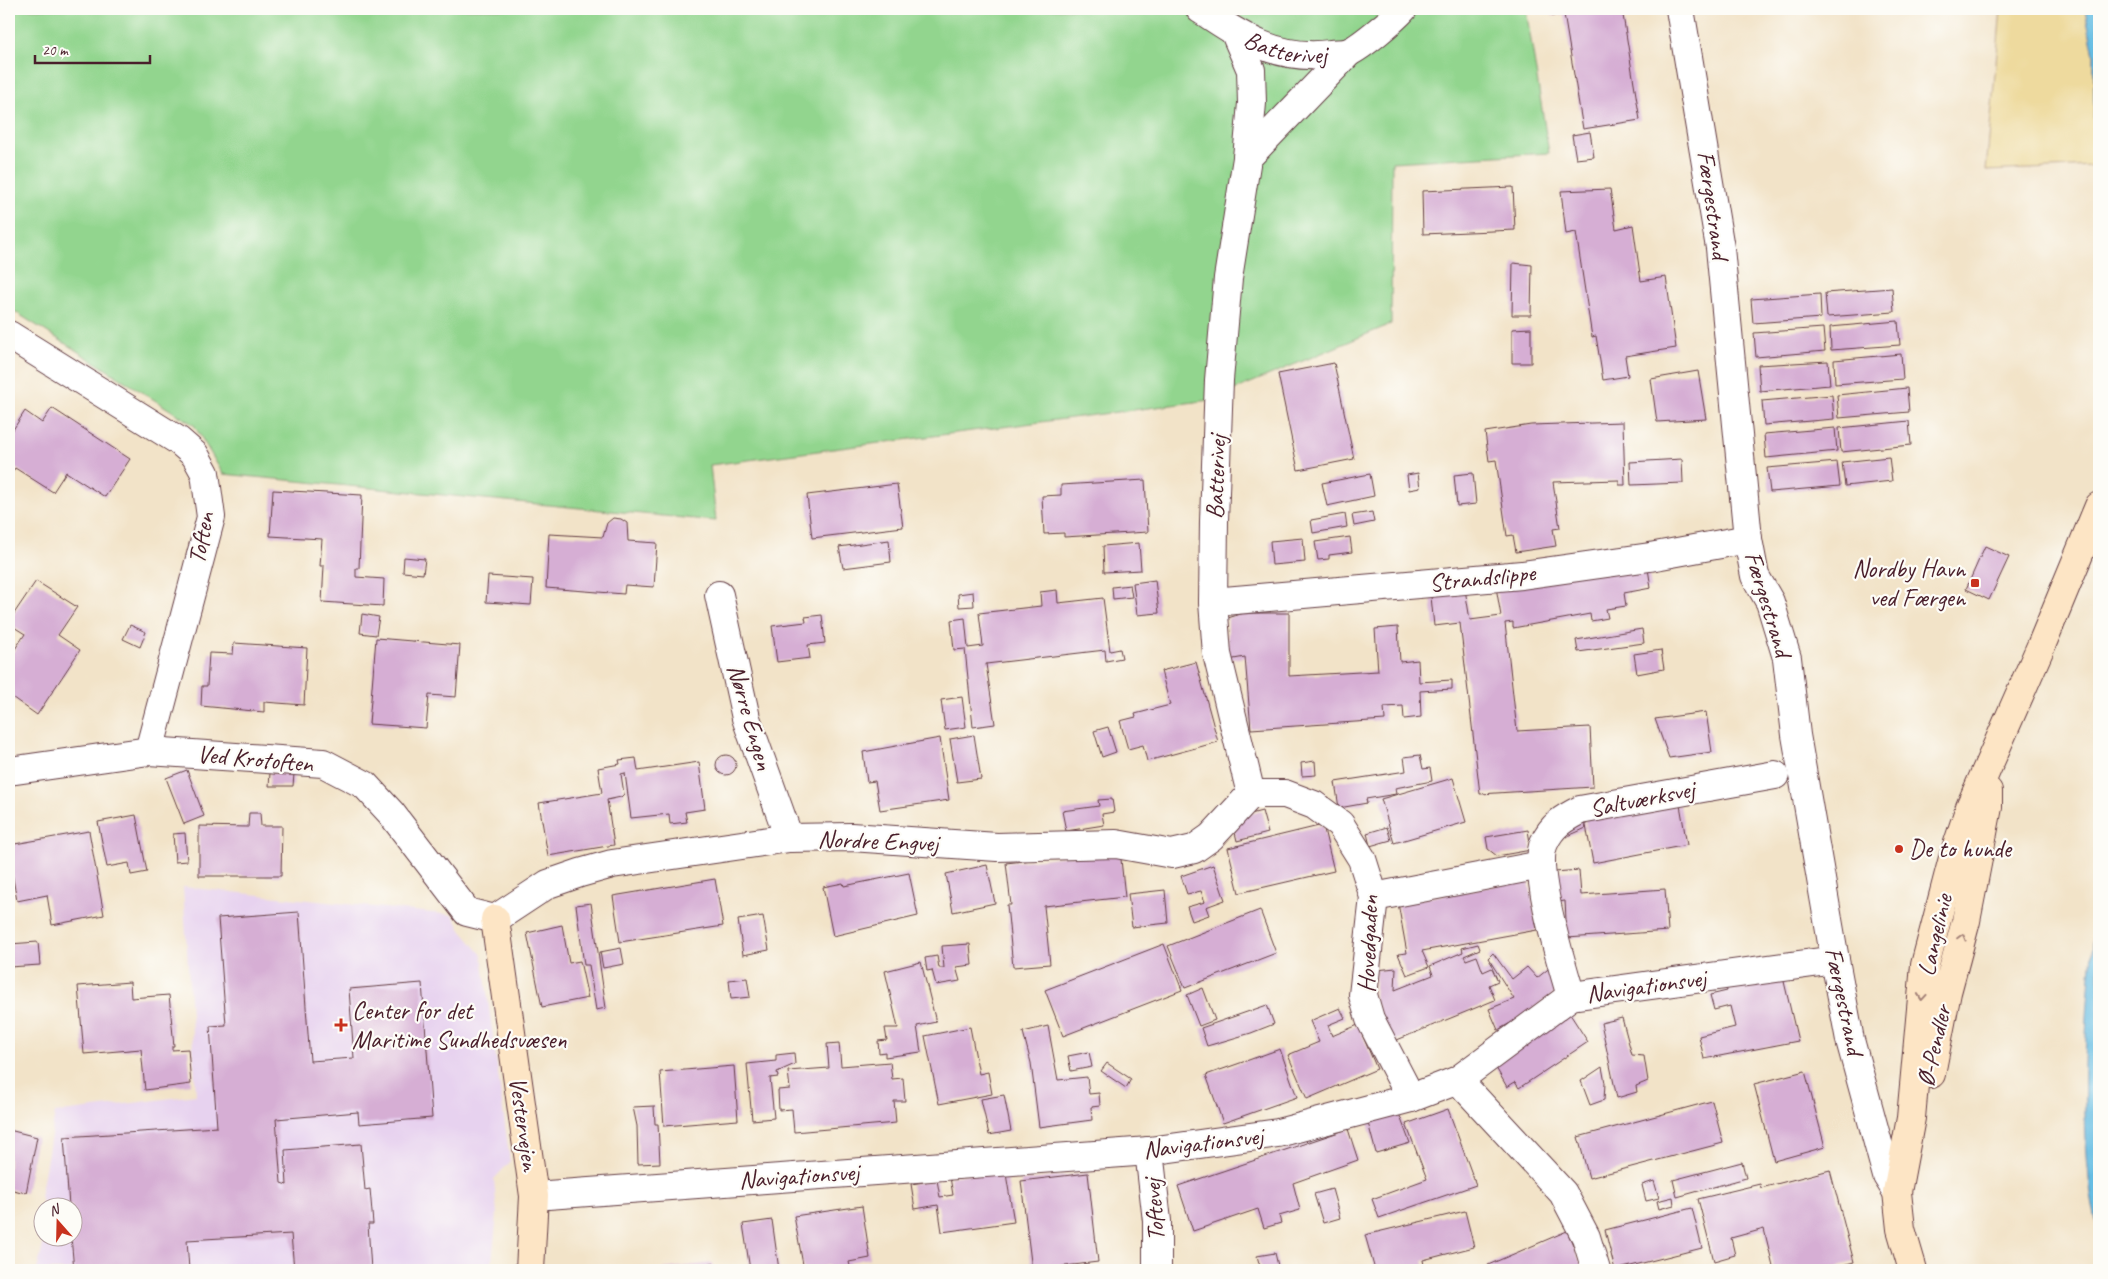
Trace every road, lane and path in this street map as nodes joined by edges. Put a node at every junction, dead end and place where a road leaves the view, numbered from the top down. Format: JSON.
{"nodes":[{"id":1,"x":1200,"y":9,"type":"edge"},
{"id":2,"x":1403,"y":9,"type":"edge"},
{"id":3,"x":1680,"y":9,"type":"edge"},
{"id":4,"x":1234,"y":33,"type":"junction"},
{"id":5,"x":1349,"y":52,"type":"junction"},
{"id":6,"x":1247,"y":158,"type":"junction"},
{"id":7,"x":9,"y":335,"type":"edge"},
{"id":8,"x":2099,"y":506,"type":"edge"},
{"id":9,"x":1748,"y":539,"type":"junction"},
{"id":10,"x":719,"y":595,"type":"dead end"},
{"id":11,"x":1213,"y":602,"type":"junction"},
{"id":12,"x":149,"y":751,"type":"junction"},
{"id":13,"x":9,"y":771,"type":"edge"},
{"id":14,"x":1775,"y":775,"type":"dead end"},
{"id":15,"x":1251,"y":794,"type":"junction"},
{"id":16,"x":789,"y":838,"type":"junction"},
{"id":17,"x":1541,"y":865,"type":"junction"},
{"id":18,"x":1374,"y":897,"type":"junction"},
{"id":19,"x":495,"y":919,"type":"junction"},
{"id":20,"x":1834,"y":960,"type":"junction"},
{"id":21,"x":1571,"y":996,"type":"junction"},
{"id":22,"x":1458,"y":1080,"type":"junction"},
{"id":23,"x":1411,"y":1098,"type":"junction"},
{"id":24,"x":1149,"y":1151,"type":"junction"},
{"id":25,"x":1896,"y":1192,"type":"junction"},
{"id":26,"x":534,"y":1196,"type":"junction"},
{"id":27,"x":530,"y":1270,"type":"edge"},
{"id":28,"x":1157,"y":1270,"type":"edge"},
{"id":29,"x":1596,"y":1270,"type":"edge"},
{"id":30,"x":1913,"y":1270,"type":"edge"}],
"edges":[{"from":1,"to":4,"type":"street"},
{"from":2,"to":5,"type":"street","name":"Batterivej"},
{"from":3,"to":9,"type":"street","name":"Færgestrand"},
{"from":4,"to":5,"type":"street","name":"Batterivej"},
{"from":4,"to":6,"type":"street","name":"Batterivej"},
{"from":5,"to":6,"type":"street","name":"Batterivej"},
{"from":6,"to":11,"type":"street","name":"Batterivej"},
{"from":7,"to":12,"type":"street","name":"Toften"},
{"from":8,"to":25,"type":"street","name":"Langelinie"},
{"from":9,"to":11,"type":"street","name":"Strandslippe"},
{"from":9,"to":20,"type":"street","name":"Færgestrand"},
{"from":10,"to":16,"type":"street","name":"Nørre Engen"},
{"from":11,"to":15,"type":"street","name":"Batterivej"},
{"from":12,"to":13,"type":"street","name":"Ved Krotoften"},
{"from":12,"to":19,"type":"street","name":"Ved Krotoften"},
{"from":14,"to":17,"type":"street","name":"Saltværksvej"},
{"from":15,"to":16,"type":"street","name":"Nordre Engvej"},
{"from":15,"to":18,"type":"street","name":"Hovedgaden"},
{"from":16,"to":19,"type":"street","name":"Nordre Engvej"},
{"from":17,"to":18,"type":"street"},
{"from":17,"to":21,"type":"street","name":"Saltværksvej"},
{"from":18,"to":23,"type":"street","name":"Hovedgaden"},
{"from":19,"to":26,"type":"street","name":"Vestervejen"},
{"from":20,"to":21,"type":"street","name":"Navigationsvej"},
{"from":20,"to":25,"type":"street","name":"Færgestrand"},
{"from":21,"to":22,"type":"street","name":"Navigationsvej"},
{"from":22,"to":23,"type":"street","name":"Navigationsvej"},
{"from":22,"to":29,"type":"street"},
{"from":23,"to":24,"type":"street","name":"Navigationsvej"},
{"from":24,"to":26,"type":"street","name":"Navigationsvej"},
{"from":24,"to":28,"type":"street","name":"Toftevej"},
{"from":25,"to":30,"type":"street","name":"Langelinie"},
{"from":26,"to":27,"type":"street","name":"Vestervejen"}]}
